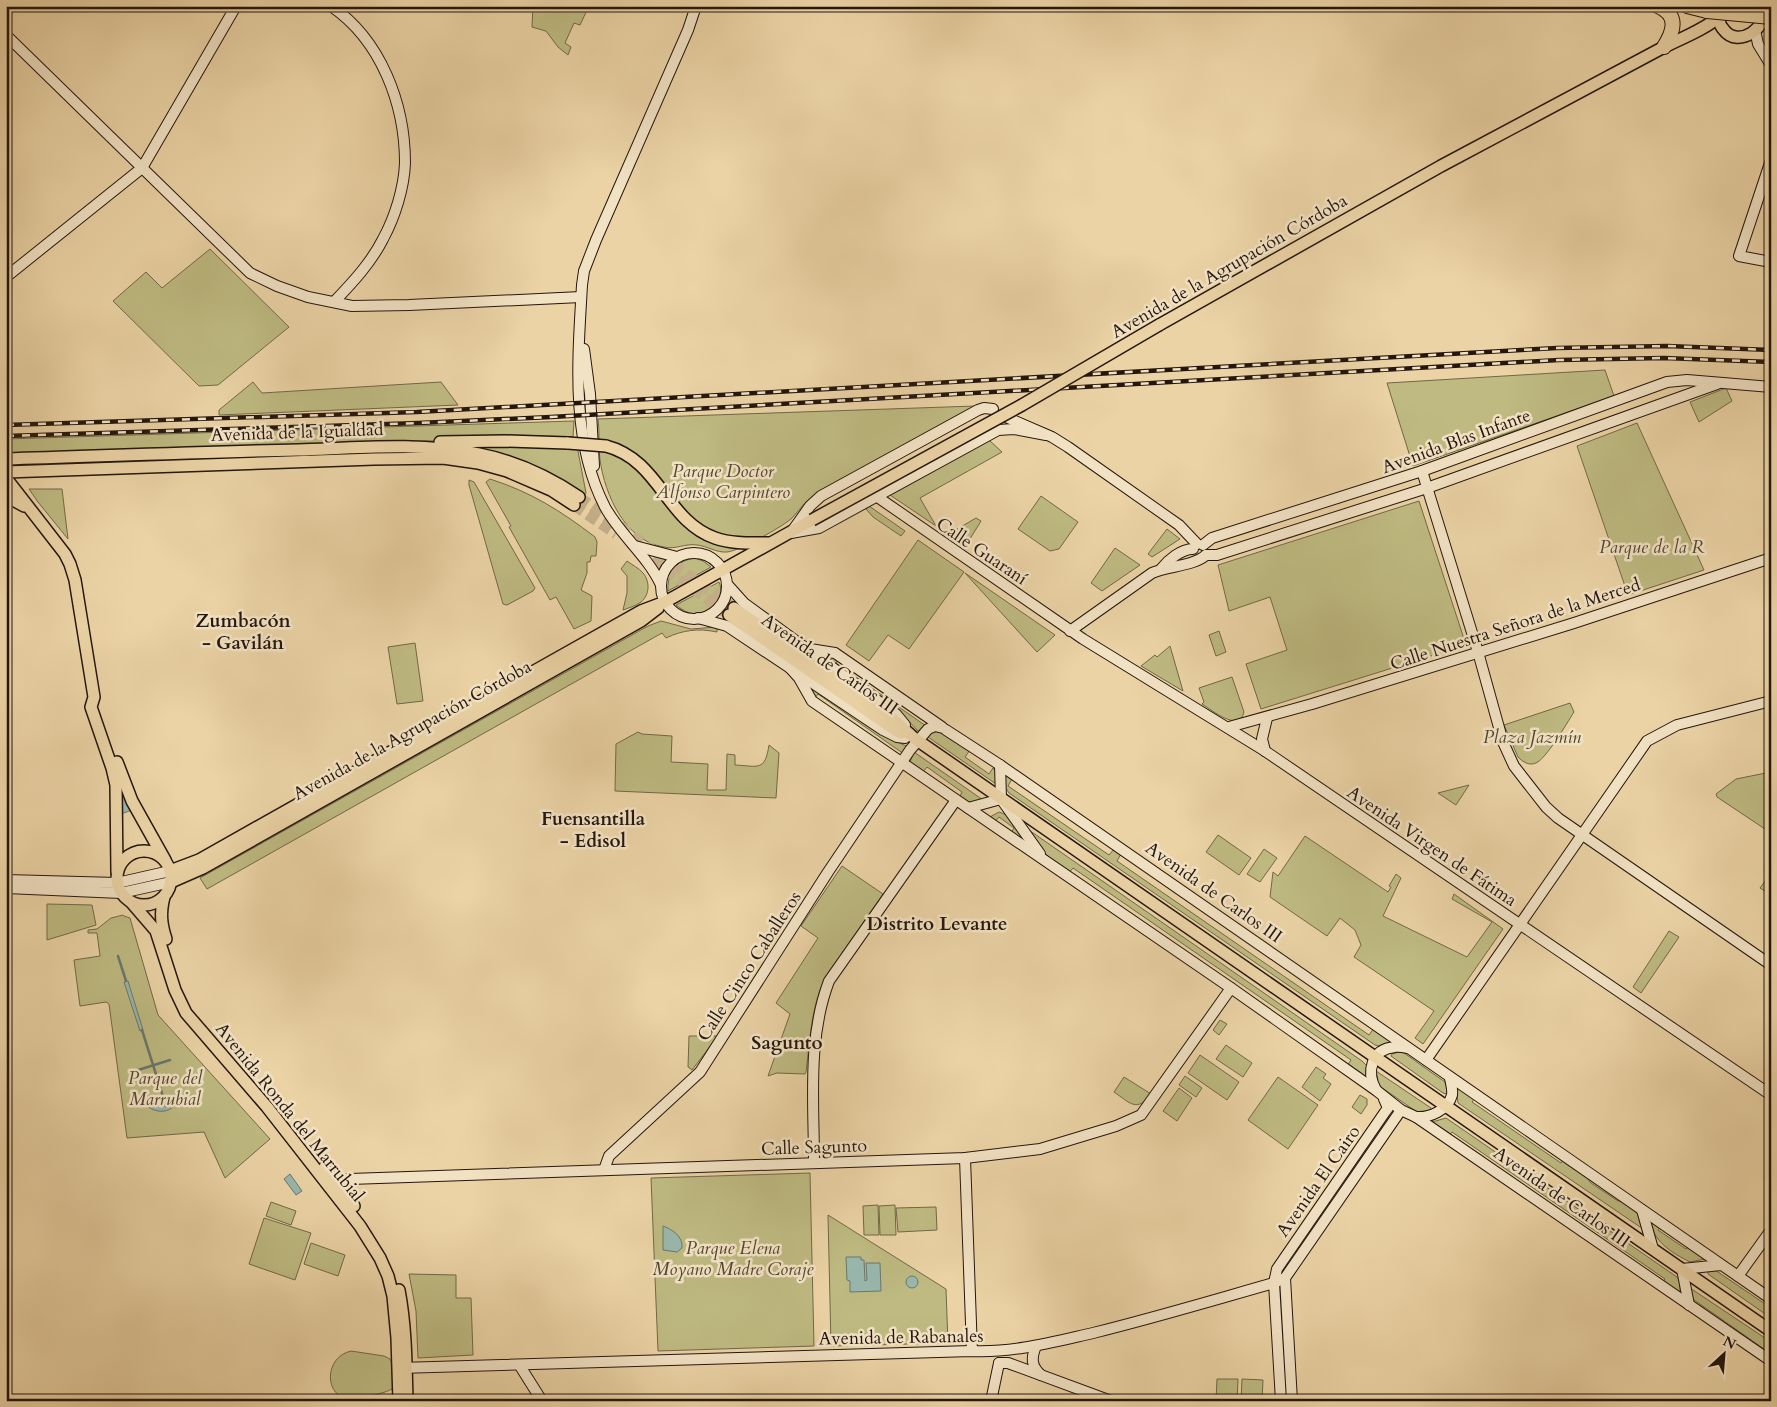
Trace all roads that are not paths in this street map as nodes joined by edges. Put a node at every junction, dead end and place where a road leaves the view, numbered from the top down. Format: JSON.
{"nodes":[{"id":1,"x":236,"y":6,"type":"edge"},
{"id":2,"x":331,"y":6,"type":"edge"},
{"id":3,"x":696,"y":6,"type":"edge"},
{"id":4,"x":1658,"y":6,"type":"edge"},
{"id":5,"x":1688,"y":6,"type":"edge"},
{"id":6,"x":1762,"y":6,"type":"edge"},
{"id":7,"x":1716,"y":10,"type":"edge"},
{"id":8,"x":1771,"y":12,"type":"edge"},
{"id":9,"x":1771,"y":17,"type":"edge"},
{"id":10,"x":1771,"y":25,"type":"edge"},
{"id":11,"x":1757,"y":28,"type":"junction"},
{"id":12,"x":1725,"y":32,"type":"junction"},
{"id":13,"x":6,"y":35,"type":"edge"},
{"id":14,"x":1685,"y":37,"type":"junction"},
{"id":15,"x":1743,"y":37,"type":"junction"},
{"id":16,"x":1758,"y":44,"type":"junction"},
{"id":17,"x":1664,"y":46,"type":"junction"},
{"id":18,"x":1768,"y":56,"type":"edge"},
{"id":19,"x":1771,"y":66,"type":"edge"},
{"id":20,"x":1771,"y":160,"type":"edge"},
{"id":21,"x":142,"y":168,"type":"junction"},
{"id":22,"x":1771,"y":262,"type":"edge"},
{"id":23,"x":6,"y":277,"type":"edge"},
{"id":24,"x":581,"y":296,"type":"junction"},
{"id":25,"x":334,"y":302,"type":"junction"},
{"id":26,"x":1722,"y":382,"type":"junction"},
{"id":27,"x":1771,"y":387,"type":"edge"},
{"id":28,"x":993,"y":409,"type":"dead end"},
{"id":29,"x":1008,"y":418,"type":"dead end"},
{"id":30,"x":1046,"y":435,"type":"junction"},
{"id":31,"x":378,"y":447,"type":"junction"},
{"id":32,"x":6,"y":459,"type":"edge"},
{"id":33,"x":6,"y":472,"type":"edge"},
{"id":34,"x":1422,"y":472,"type":"junction"},
{"id":35,"x":6,"y":478,"type":"edge"},
{"id":36,"x":1427,"y":488,"type":"junction"},
{"id":37,"x":6,"y":496,"type":"edge"},
{"id":38,"x":876,"y":496,"type":"junction"},
{"id":39,"x":28,"y":508,"type":"junction"},
{"id":40,"x":790,"y":532,"type":"junction"},
{"id":41,"x":770,"y":543,"type":"junction"},
{"id":42,"x":635,"y":546,"type":"junction"},
{"id":43,"x":1199,"y":550,"type":"junction"},
{"id":44,"x":677,"y":557,"type":"junction"},
{"id":45,"x":1771,"y":558,"type":"edge"},
{"id":46,"x":723,"y":570,"type":"junction"},
{"id":47,"x":661,"y":584,"type":"junction"},
{"id":48,"x":727,"y":584,"type":"junction"},
{"id":49,"x":665,"y":602,"type":"junction"},
{"id":50,"x":731,"y":611,"type":"tunnel mouth"},
{"id":51,"x":698,"y":618,"type":"junction"},
{"id":52,"x":1070,"y":631,"type":"junction"},
{"id":53,"x":806,"y":649,"type":"junction"},
{"id":54,"x":1478,"y":652,"type":"junction"},
{"id":55,"x":790,"y":668,"type":"junction"},
{"id":56,"x":94,"y":697,"type":"junction"},
{"id":57,"x":1771,"y":701,"type":"edge"},
{"id":58,"x":1267,"y":718,"type":"junction"},
{"id":59,"x":1229,"y":727,"type":"junction"},
{"id":60,"x":944,"y":729,"type":"junction"},
{"id":61,"x":915,"y":739,"type":"junction"},
{"id":62,"x":1266,"y":751,"type":"junction"},
{"id":63,"x":902,"y":762,"type":"junction"},
{"id":64,"x":1000,"y":765,"type":"junction"},
{"id":65,"x":1001,"y":798,"type":"junction"},
{"id":66,"x":956,"y":800,"type":"junction"},
{"id":67,"x":968,"y":808,"type":"junction"},
{"id":68,"x":1582,"y":836,"type":"junction"},
{"id":69,"x":162,"y":856,"type":"junction"},
{"id":70,"x":1045,"y":861,"type":"junction"},
{"id":71,"x":186,"y":865,"type":"junction"},
{"id":72,"x":171,"y":876,"type":"junction"},
{"id":73,"x":6,"y":880,"type":"edge"},
{"id":74,"x":118,"y":883,"type":"junction"},
{"id":75,"x":6,"y":888,"type":"edge"},
{"id":76,"x":164,"y":897,"type":"junction"},
{"id":77,"x":131,"y":902,"type":"junction"},
{"id":78,"x":1519,"y":925,"type":"junction"},
{"id":79,"x":1771,"y":965,"type":"edge"},
{"id":80,"x":1231,"y":988,"type":"junction"},
{"id":81,"x":1408,"y":1048,"type":"junction"},
{"id":82,"x":1376,"y":1058,"type":"junction"},
{"id":83,"x":1426,"y":1060,"type":"junction"},
{"id":84,"x":1450,"y":1078,"type":"junction"},
{"id":85,"x":1376,"y":1091,"type":"junction"},
{"id":86,"x":1771,"y":1095,"type":"edge"},
{"id":87,"x":1384,"y":1099,"type":"junction"},
{"id":88,"x":1445,"y":1106,"type":"junction"},
{"id":89,"x":1400,"y":1110,"type":"junction"},
{"id":90,"x":1416,"y":1117,"type":"junction"},
{"id":91,"x":965,"y":1158,"type":"junction"},
{"id":92,"x":814,"y":1162,"type":"junction"},
{"id":93,"x":604,"y":1170,"type":"junction"},
{"id":94,"x":333,"y":1186,"type":"junction"},
{"id":95,"x":1642,"y":1210,"type":"junction"},
{"id":96,"x":1771,"y":1230,"type":"edge"},
{"id":97,"x":1652,"y":1249,"type":"junction"},
{"id":98,"x":1721,"y":1265,"type":"junction"},
{"id":99,"x":1682,"y":1270,"type":"junction"},
{"id":100,"x":1738,"y":1276,"type":"junction"},
{"id":101,"x":1285,"y":1278,"type":"junction"},
{"id":102,"x":1274,"y":1283,"type":"junction"},
{"id":103,"x":1771,"y":1299,"type":"edge"},
{"id":104,"x":1689,"y":1305,"type":"junction"},
{"id":105,"x":1771,"y":1331,"type":"edge"},
{"id":106,"x":1036,"y":1346,"type":"junction"},
{"id":107,"x":972,"y":1351,"type":"junction"},
{"id":108,"x":987,"y":1352,"type":"junction"},
{"id":109,"x":1771,"y":1361,"type":"edge"},
{"id":110,"x":999,"y":1362,"type":"junction"},
{"id":111,"x":520,"y":1366,"type":"junction"},
{"id":112,"x":402,"y":1368,"type":"junction"},
{"id":113,"x":1041,"y":1376,"type":"junction"},
{"id":114,"x":399,"y":1401,"type":"edge"},
{"id":115,"x":407,"y":1401,"type":"edge"},
{"id":116,"x":542,"y":1401,"type":"edge"},
{"id":117,"x":991,"y":1401,"type":"edge"},
{"id":118,"x":1111,"y":1401,"type":"edge"},
{"id":119,"x":1281,"y":1401,"type":"edge"},
{"id":120,"x":1292,"y":1401,"type":"edge"}],
"edges":[{"from":1,"to":21,"type":"street"},
{"from":2,"to":25,"type":"street"},
{"from":3,"to":24,"type":"street"},
{"from":4,"to":17,"type":"highway"},
{"from":5,"to":7,"type":"highway"},
{"from":6,"to":11,"type":"main road"},
{"from":7,"to":8,"type":"highway","bridge":true},
{"from":7,"to":9,"type":"highway","bridge":true},
{"from":7,"to":12,"type":"main road"},
{"from":7,"to":14,"type":"main road","name":"Avenida de la Agrupación Córdoba"},
{"from":10,"to":11,"type":"street"},
{"from":11,"to":15,"type":"main road"},
{"from":11,"to":16,"type":"street"},
{"from":12,"to":14,"type":"main road","name":"Avenida de la Agrupación Córdoba"},
{"from":12,"to":15,"type":"main road","name":"Avenida de la Agrupación Córdoba"},
{"from":13,"to":21,"type":"street"},
{"from":14,"to":17,"type":"main road","name":"Avenida de la Agrupación Córdoba"},
{"from":15,"to":16,"type":"street"},
{"from":16,"to":18,"type":"street"},
{"from":17,"to":40,"type":"main road","name":"Avenida de la Agrupación Córdoba","bridge":true},
{"from":18,"to":19,"type":"street"},
{"from":20,"to":22,"type":"street"},
{"from":21,"to":23,"type":"street"},
{"from":21,"to":25,"type":"street"},
{"from":24,"to":25,"type":"street"},
{"from":24,"to":42,"type":"street"},
{"from":26,"to":27,"type":"street","name":"Avenida Blas Infante"},
{"from":26,"to":34,"type":"street","name":"Avenida Blas Infante"},
{"from":26,"to":36,"type":"street","name":"Avenida Blas Infante"},
{"from":28,"to":40,"type":"street","name":"Avenida de la Agrupación Córdoba"},
{"from":29,"to":30,"type":"street"},
{"from":30,"to":38,"type":"street","name":"Avenida de la Agrupación Córdoba"},
{"from":30,"to":43,"type":"street"},
{"from":31,"to":32,"type":"main road","name":"Avenida de la Igualdad"},
{"from":31,"to":33,"type":"main road","name":"Avenida de la Igualdad"},
{"from":31,"to":41,"type":"main road","bridge":true},
{"from":34,"to":36,"type":"street"},
{"from":34,"to":43,"type":"street","name":"Avenida Blas Infante"},
{"from":35,"to":39,"type":"main road"},
{"from":36,"to":43,"type":"street","name":"Avenida Blas Infante"},
{"from":36,"to":54,"type":"street"},
{"from":37,"to":39,"type":"main road"},
{"from":38,"to":40,"type":"street","name":"Avenida de la Agrupación Córdoba"},
{"from":38,"to":52,"type":"street","name":"Calle Guaraní"},
{"from":39,"to":56,"type":"main road"},
{"from":40,"to":41,"type":"main road","name":"Avenida de la Agrupación Córdoba"},
{"from":41,"to":46,"type":"main road","name":"Avenida de la Agrupación Córdoba"},
{"from":42,"to":44,"type":"street"},
{"from":42,"to":47,"type":"street"},
{"from":43,"to":52,"type":"street","name":"Avenida Blas Infante"},
{"from":44,"to":46,"type":"street"},
{"from":44,"to":47,"type":"street"},
{"from":45,"to":54,"type":"street","name":"Calle Nuestra Señora de la Merced"},
{"from":46,"to":48,"type":"street"},
{"from":46,"to":49,"type":"main road","name":"Avenida de la Agrupación Córdoba"},
{"from":47,"to":49,"type":"street"},
{"from":48,"to":51,"type":"street"},
{"from":48,"to":53,"type":"street","name":"Avenida de Carlos III"},
{"from":49,"to":51,"type":"street","name":"Avenida de Carlos III"},
{"from":49,"to":71,"type":"main road","name":"Avenida de la Agrupación Córdoba"},
{"from":49,"to":72,"type":"main road","name":"Avenida de la Agrupación Córdoba"},
{"from":50,"to":61,"type":"main road","name":"Avenida de Carlos III"},
{"from":51,"to":55,"type":"street","name":"Avenida de Carlos III"},
{"from":52,"to":59,"type":"street","name":"Avenida Virgen de Fátima"},
{"from":53,"to":60,"type":"street","name":"Avenida de Carlos III"},
{"from":53,"to":61,"type":"street","name":"Avenida de Carlos III"},
{"from":54,"to":58,"type":"street","name":"Calle Nuestra Señora de la Merced"},
{"from":54,"to":68,"type":"street"},
{"from":55,"to":61,"type":"street","name":"Avenida de Carlos III"},
{"from":55,"to":63,"type":"street","name":"Avenida de Carlos III"},
{"from":56,"to":69,"type":"main road"},
{"from":56,"to":74,"type":"main road"},
{"from":57,"to":68,"type":"street"},
{"from":58,"to":59,"type":"street","name":"Calle Nuestra Señora de la Merced"},
{"from":58,"to":62,"type":"street"},
{"from":59,"to":62,"type":"street","name":"Avenida Virgen de Fátima"},
{"from":60,"to":61,"type":"street"},
{"from":60,"to":64,"type":"street","name":"Avenida de Carlos III"},
{"from":61,"to":63,"type":"street"},
{"from":61,"to":65,"type":"main road","name":"Avenida de Carlos III"},
{"from":62,"to":78,"type":"street","name":"Avenida Virgen de Fátima"},
{"from":63,"to":66,"type":"street","name":"Avenida de Carlos III"},
{"from":63,"to":93,"type":"street","name":"Calle Cinco Caballeros"},
{"from":64,"to":65,"type":"street"},
{"from":64,"to":81,"type":"street","name":"Avenida de Carlos III"},
{"from":65,"to":67,"type":"street"},
{"from":65,"to":70,"type":"street","name":"Avenida de Carlos III"},
{"from":65,"to":82,"type":"main road","name":"Avenida de Carlos III"},
{"from":66,"to":67,"type":"street","name":"Avenida de Carlos III"},
{"from":66,"to":92,"type":"street"},
{"from":67,"to":70,"type":"street","name":"Avenida de Carlos III"},
{"from":68,"to":78,"type":"street"},
{"from":68,"to":79,"type":"street"},
{"from":69,"to":71,"type":"main road"},
{"from":69,"to":72,"type":"main road"},
{"from":69,"to":74,"type":"main road"},
{"from":70,"to":80,"type":"street","name":"Avenida de Carlos III"},
{"from":71,"to":72,"type":"main road","name":"Avenida de la Agrupación Córdoba"},
{"from":72,"to":74,"type":"street"},
{"from":72,"to":76,"type":"main road","name":"Avenida Ronda del Marrubial"},
{"from":73,"to":74,"type":"street"},
{"from":74,"to":75,"type":"street"},
{"from":74,"to":77,"type":"main road","name":"Avenida Ronda del Marrubial"},
{"from":76,"to":77,"type":"main road"},
{"from":76,"to":94,"type":"main road","name":"Avenida Ronda del Marrubial"},
{"from":77,"to":94,"type":"main road","name":"Avenida Ronda del Marrubial"},
{"from":78,"to":83,"type":"street"},
{"from":78,"to":86,"type":"street","name":"Avenida Virgen de Fátima"},
{"from":80,"to":85,"type":"street","name":"Avenida de Carlos III"},
{"from":80,"to":91,"type":"street","name":"Calle Sagunto"},
{"from":81,"to":82,"type":"street"},
{"from":81,"to":83,"type":"street","name":"Avenida de Carlos III"},
{"from":82,"to":85,"type":"street"},
{"from":82,"to":88,"type":"main road","name":"Avenida de Carlos III"},
{"from":83,"to":84,"type":"street","name":"Avenida de Carlos III"},
{"from":84,"to":88,"type":"street"},
{"from":84,"to":95,"type":"street","name":"Avenida de Carlos III"},
{"from":85,"to":87,"type":"street","name":"Avenida de Carlos III"},
{"from":87,"to":89,"type":"street","name":"Avenida de Carlos III"},
{"from":87,"to":102,"type":"street","name":"Avenida El Cairo"},
{"from":88,"to":90,"type":"street"},
{"from":88,"to":97,"type":"main road","name":"Avenida de Carlos III"},
{"from":89,"to":90,"type":"street","name":"Avenida de Carlos III"},
{"from":89,"to":101,"type":"street","name":"Avenida El Cairo"},
{"from":90,"to":104,"type":"street","name":"Avenida de Carlos III"},
{"from":91,"to":92,"type":"street","name":"Calle Sagunto"},
{"from":91,"to":107,"type":"street"},
{"from":92,"to":93,"type":"street","name":"Calle Sagunto"},
{"from":93,"to":94,"type":"street","name":"Calle Sagunto"},
{"from":94,"to":112,"type":"main road","name":"Avenida Ronda del Marrubial"},
{"from":94,"to":112,"type":"main road","name":"Avenida Ronda del Marrubial"},
{"from":95,"to":97,"type":"street","name":"Avenida de Carlos III"},
{"from":95,"to":98,"type":"street","name":"Avenida de Carlos III"},
{"from":96,"to":100,"type":"street"},
{"from":97,"to":99,"type":"main road","name":"Avenida de Carlos III"},
{"from":98,"to":99,"type":"street"},
{"from":98,"to":100,"type":"street","name":"Avenida de Carlos III"},
{"from":99,"to":104,"type":"street"},
{"from":99,"to":105,"type":"main road","name":"Avenida de Carlos III"},
{"from":100,"to":103,"type":"street","name":"Avenida de Carlos III"},
{"from":101,"to":102,"type":"street"},
{"from":101,"to":120,"type":"street"},
{"from":102,"to":106,"type":"street","name":"Avenida de Rabanales"},
{"from":102,"to":119,"type":"street","name":"Avenida El Cairo"},
{"from":104,"to":109,"type":"street","name":"Avenida de Carlos III"},
{"from":106,"to":108,"type":"street","name":"Avenida de Rabanales"},
{"from":106,"to":113,"type":"street"},
{"from":107,"to":108,"type":"street","name":"Avenida de Rabanales"},
{"from":107,"to":111,"type":"street","name":"Avenida de Rabanales"},
{"from":108,"to":110,"type":"street"},
{"from":110,"to":113,"type":"street"},
{"from":110,"to":117,"type":"street"},
{"from":111,"to":112,"type":"street","name":"Avenida de Rabanales"},
{"from":111,"to":116,"type":"street"},
{"from":112,"to":114,"type":"main road"},
{"from":112,"to":115,"type":"main road"},
{"from":113,"to":118,"type":"street"}]}
